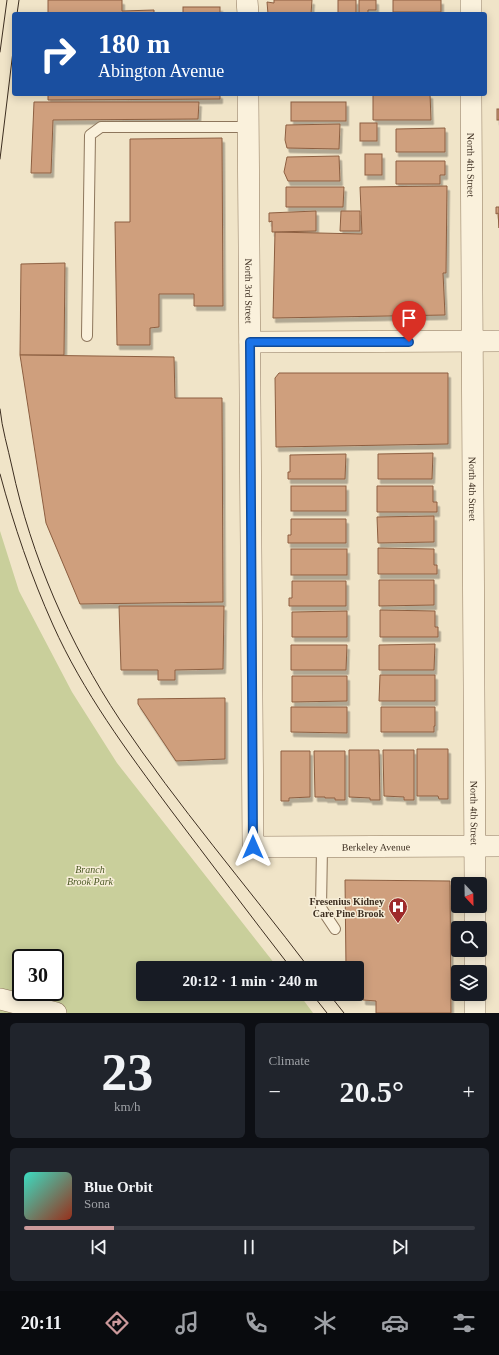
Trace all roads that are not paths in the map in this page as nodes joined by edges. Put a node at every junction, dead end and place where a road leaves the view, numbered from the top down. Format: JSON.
{"nodes":[{"id":1,"x":248,"y":0,"type":"edge"},
{"id":2,"x":471,"y":0,"type":"edge"},
{"id":3,"x":248,"y":12,"type":"edge"},
{"id":4,"x":471,"y":12,"type":"edge"},
{"id":5,"x":248,"y":96,"type":"edge"},
{"id":6,"x":472,"y":96,"type":"edge"},
{"id":7,"x":248,"y":126,"type":"junction"},
{"id":8,"x":88,"y":336,"type":"dead end"},
{"id":9,"x":472,"y":341,"type":"junction"},
{"id":10,"x":499,"y":341,"type":"edge"},
{"id":11,"x":250,"y":342,"type":"junction"},
{"id":12,"x":474,"y":846,"type":"junction"},
{"id":13,"x":499,"y":846,"type":"edge"},
{"id":14,"x":253,"y":847,"type":"joint"},
{"id":15,"x":322,"y":847,"type":"junction"},
{"id":16,"x":475,"y":877,"type":"edge"},
{"id":17,"x":335,"y":929,"type":"dead end"},
{"id":18,"x":0,"y":998,"type":"edge"},
{"id":19,"x":475,"y":1001,"type":"edge"},
{"id":20,"x":56,"y":1013,"type":"edge"},
{"id":21,"x":475,"y":1013,"type":"edge"}],
"edges":[{"from":1,"to":3,"type":"street"},
{"from":2,"to":4,"type":"street"},
{"from":5,"to":7,"type":"street","name":"North 3rd Street"},
{"from":6,"to":9,"type":"street","name":"North 4th Street"},
{"from":7,"to":8,"type":"lane"},
{"from":7,"to":11,"type":"street","name":"North 3rd Street"},
{"from":9,"to":10,"type":"street"},
{"from":9,"to":11,"type":"street"},
{"from":9,"to":12,"type":"street","name":"North 4th Street"},
{"from":11,"to":14,"type":"street","name":"North 3rd Street"},
{"from":12,"to":13,"type":"street","name":"Berkeley Avenue"},
{"from":12,"to":15,"type":"street","name":"Berkeley Avenue"},
{"from":12,"to":16,"type":"street","name":"North 4th Street"},
{"from":14,"to":15,"type":"street","name":"Berkeley Avenue"},
{"from":15,"to":17,"type":"lane"},
{"from":18,"to":20,"type":"street"},
{"from":19,"to":21,"type":"street"}]}
